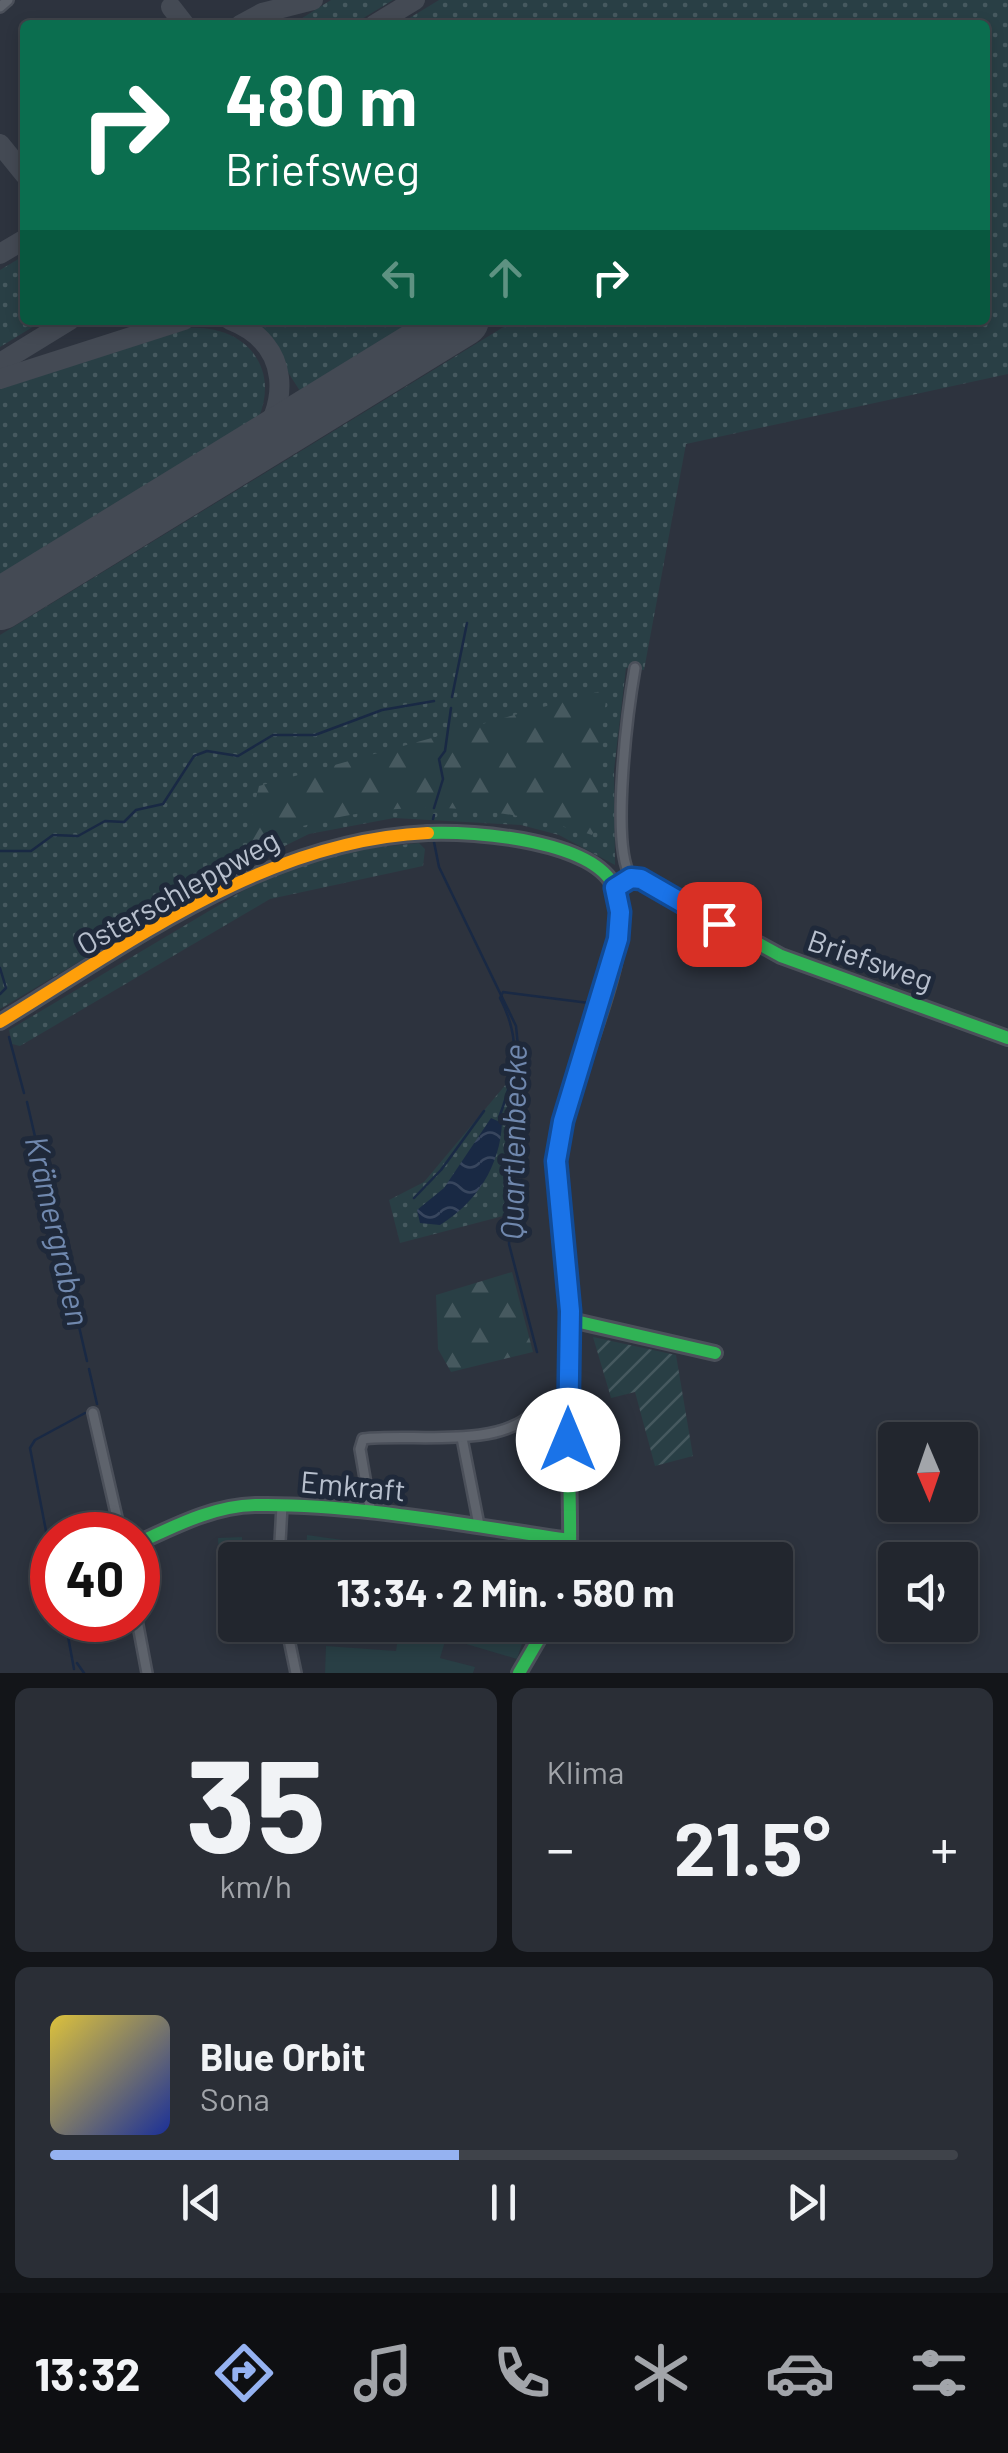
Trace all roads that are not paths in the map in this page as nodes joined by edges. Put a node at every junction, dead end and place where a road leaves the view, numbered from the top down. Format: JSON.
{"nodes":[{"id":1,"x":8,"y":0,"type":"edge"},
{"id":2,"x":0,"y":7,"type":"edge"},
{"id":3,"x":636,"y":668,"type":"dead end"},
{"id":4,"x":631,"y":878,"type":"junction"},
{"id":5,"x":615,"y":888,"type":"junction"},
{"id":6,"x":0,"y":1022,"type":"edge"},
{"id":7,"x":1008,"y":1038,"type":"edge"},
{"id":8,"x":570,"y":1320,"type":"junction"},
{"id":9,"x":715,"y":1354,"type":"dead end"},
{"id":10,"x":93,"y":1413,"type":"dead end"},
{"id":11,"x":532,"y":1414,"type":"dead end"},
{"id":12,"x":462,"y":1438,"type":"junction"},
{"id":13,"x":282,"y":1506,"type":"junction"},
{"id":14,"x":116,"y":1512,"type":"edge"},
{"id":15,"x":372,"y":1513,"type":"junction"},
{"id":16,"x":479,"y":1525,"type":"junction"},
{"id":17,"x":160,"y":1534,"type":"edge"},
{"id":18,"x":570,"y":1540,"type":"joint"},
{"id":19,"x":279,"y":1542,"type":"edge"},
{"id":20,"x":141,"y":1642,"type":"edge"},
{"id":21,"x":290,"y":1642,"type":"edge"},
{"id":22,"x":537,"y":1642,"type":"edge"},
{"id":23,"x":147,"y":1673,"type":"edge"},
{"id":24,"x":296,"y":1673,"type":"edge"},
{"id":25,"x":519,"y":1673,"type":"edge"}],
"edges":[{"from":1,"to":2,"type":"street"},
{"from":3,"to":4,"type":"street"},
{"from":4,"to":5,"type":"street"},
{"from":4,"to":7,"type":"street","name":"Briefsweg"},
{"from":5,"to":6,"type":"street","name":"Osterschleppweg"},
{"from":5,"to":8,"type":"street"},
{"from":8,"to":9,"type":"street"},
{"from":8,"to":18,"type":"street"},
{"from":10,"to":14,"type":"street"},
{"from":11,"to":12,"type":"street"},
{"from":12,"to":15,"type":"street"},
{"from":12,"to":16,"type":"street"},
{"from":13,"to":15,"type":"street","name":"Emkraft"},
{"from":13,"to":17,"type":"street","name":"Emkraft"},
{"from":13,"to":19,"type":"street"},
{"from":15,"to":16,"type":"street","name":"Emkraft"},
{"from":16,"to":18,"type":"street","name":"Emkraft"},
{"from":20,"to":23,"type":"street"},
{"from":21,"to":24,"type":"street"},
{"from":22,"to":25,"type":"street"}]}
